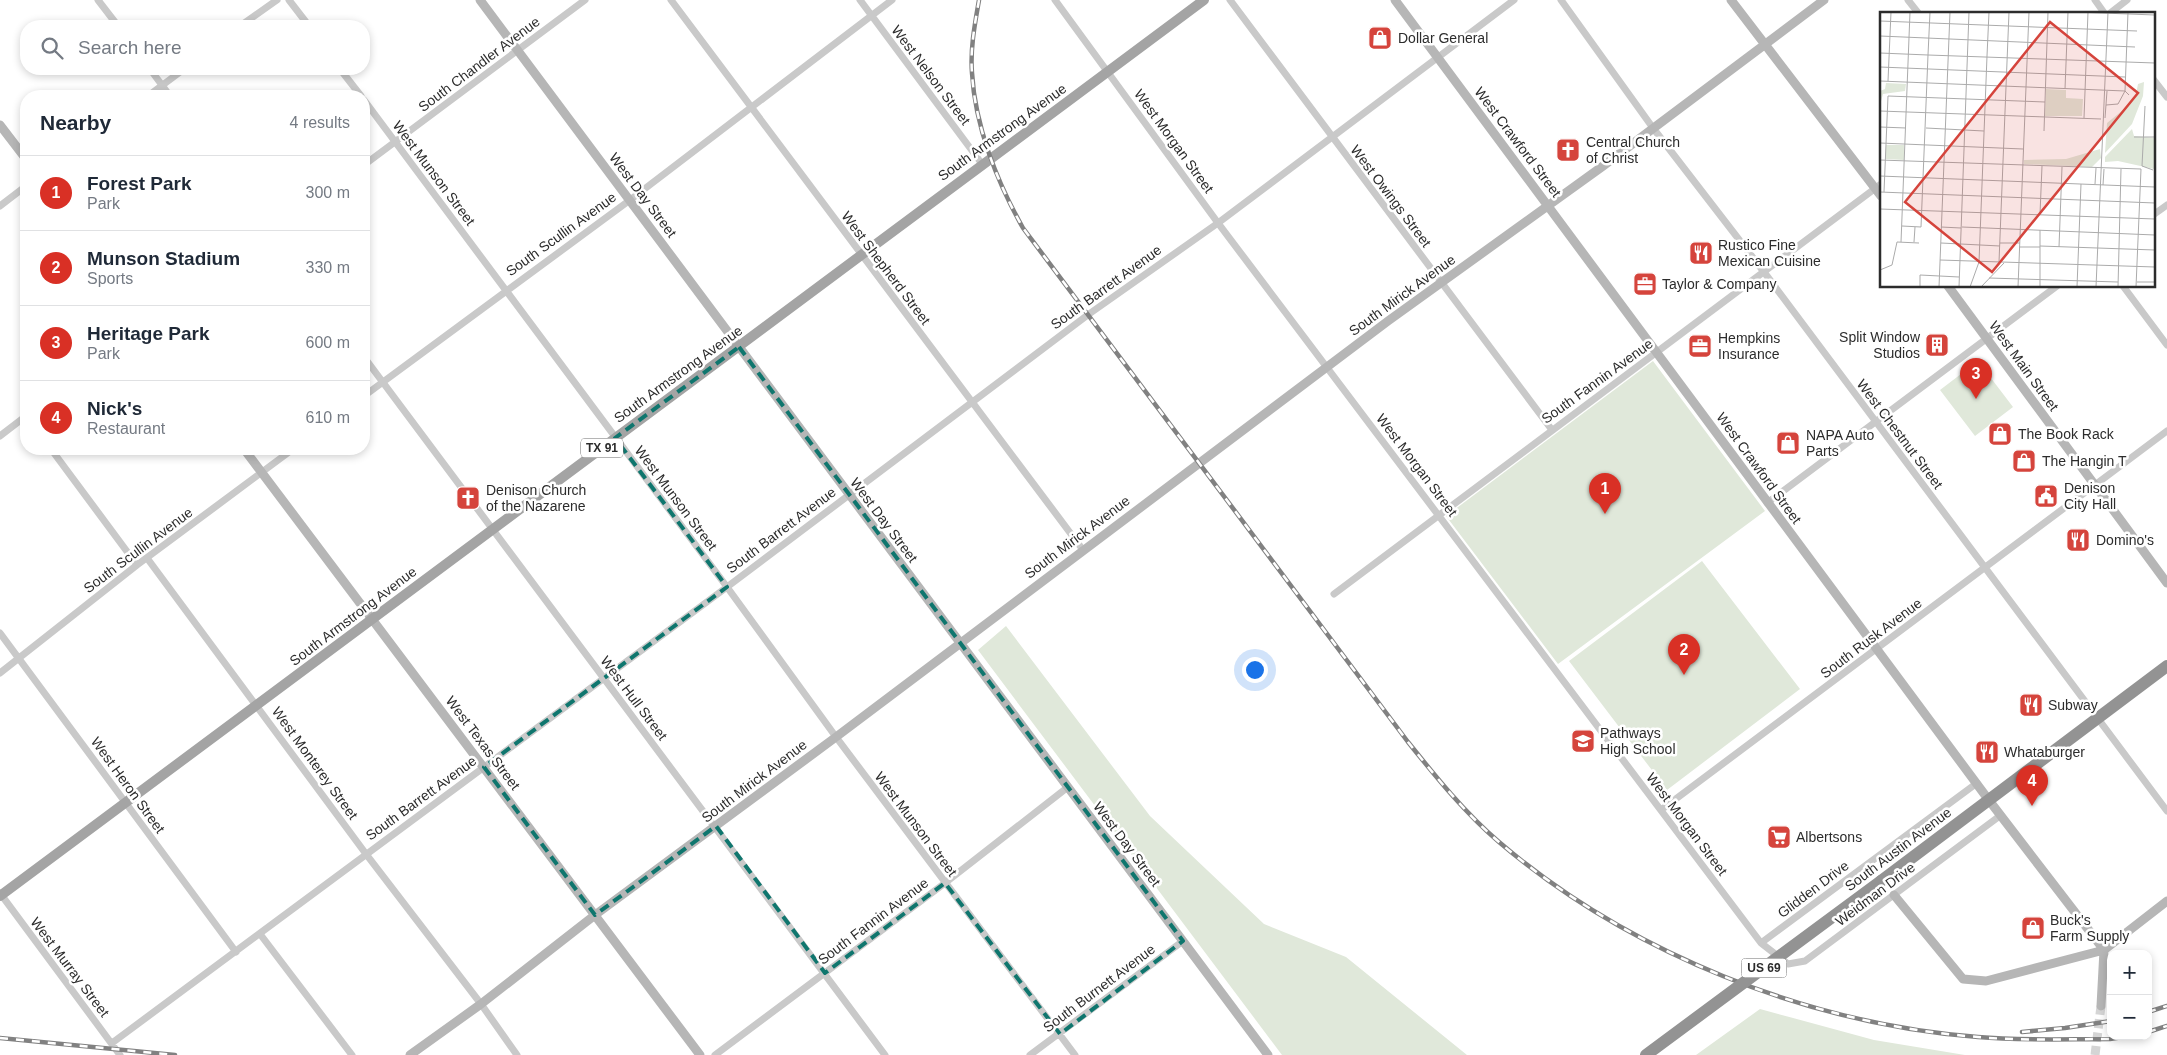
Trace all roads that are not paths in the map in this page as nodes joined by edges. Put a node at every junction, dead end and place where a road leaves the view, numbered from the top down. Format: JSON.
{"nodes":[{"id":1,"x":98,"y":0,"type":"edge"},
{"id":2,"x":277,"y":0,"type":"edge"},
{"id":3,"x":289,"y":0,"type":"edge"},
{"id":4,"x":480,"y":0,"type":"edge"},
{"id":5,"x":586,"y":0,"type":"edge"},
{"id":6,"x":671,"y":0,"type":"edge"},
{"id":7,"x":860,"y":0,"type":"edge"},
{"id":8,"x":892,"y":0,"type":"edge"},
{"id":9,"x":1055,"y":0,"type":"edge"},
{"id":10,"x":1204,"y":0,"type":"edge"},
{"id":11,"x":1230,"y":0,"type":"edge"},
{"id":12,"x":1395,"y":0,"type":"edge"},
{"id":13,"x":1514,"y":0,"type":"edge"},
{"id":14,"x":1561,"y":0,"type":"edge"},
{"id":15,"x":1731,"y":0,"type":"edge"},
{"id":16,"x":1824,"y":0,"type":"edge"},
{"id":17,"x":1908,"y":0,"type":"edge"},
{"id":18,"x":2094,"y":0,"type":"edge"},
{"id":19,"x":2127,"y":0,"type":"edge"},
{"id":20,"x":1917,"y":12,"type":"edge"},
{"id":21,"x":2103,"y":12,"type":"edge"},
{"id":22,"x":2112,"y":12,"type":"edge"},
{"id":23,"x":870,"y":15,"type":"junction"},
{"id":24,"x":113,"y":20,"type":"edge"},
{"id":25,"x":249,"y":20,"type":"edge"},
{"id":26,"x":304,"y":20,"type":"edge"},
{"id":27,"x":1764,"y":45,"type":"junction"},
{"id":28,"x":518,"y":50,"type":"junction"},
{"id":29,"x":1438,"y":58,"type":"junction"},
{"id":30,"x":1107,"y":72,"type":"junction"},
{"id":31,"x":154,"y":75,"type":"edge"},
{"id":32,"x":176,"y":75,"type":"edge"},
{"id":33,"x":345,"y":75,"type":"edge"},
{"id":34,"x":2154,"y":79,"type":"edge"},
{"id":35,"x":162,"y":86,"type":"junction"},
{"id":36,"x":156,"y":90,"type":"edge"},
{"id":37,"x":165,"y":90,"type":"edge"},
{"id":38,"x":356,"y":90,"type":"edge"},
{"id":39,"x":2167,"y":97,"type":"edge"},
{"id":40,"x":370,"y":108,"type":"edge"},
{"id":41,"x":750,"y":108,"type":"junction"},
{"id":42,"x":0,"y":125,"type":"edge"},
{"id":43,"x":1653,"y":128,"type":"junction"},
{"id":44,"x":1331,"y":136,"type":"junction"},
{"id":45,"x":395,"y":142,"type":"junction"},
{"id":46,"x":20,"y":151,"type":"edge"},
{"id":47,"x":370,"y":161,"type":"edge"},
{"id":48,"x":982,"y":164,"type":"junction"},
{"id":49,"x":1879,"y":189,"type":"edge"},
{"id":50,"x":20,"y":191,"type":"edge"},
{"id":51,"x":630,"y":200,"type":"junction"},
{"id":52,"x":2167,"y":205,"type":"edge"},
{"id":53,"x":0,"y":206,"type":"edge"},
{"id":54,"x":1548,"y":206,"type":"junction"},
{"id":55,"x":2154,"y":214,"type":"edge"},
{"id":56,"x":1218,"y":223,"type":"junction"},
{"id":57,"x":860,"y":254,"type":"junction"},
{"id":58,"x":1764,"y":272,"type":"junction"},
{"id":59,"x":1441,"y":283,"type":"junction"},
{"id":60,"x":1949,"y":288,"type":"edge"},
{"id":61,"x":2055,"y":288,"type":"edge"},
{"id":62,"x":2124,"y":288,"type":"edge"},
{"id":63,"x":505,"y":291,"type":"junction"},
{"id":64,"x":1986,"y":339,"type":"junction"},
{"id":65,"x":2167,"y":345,"type":"edge"},
{"id":66,"x":739,"y":347,"type":"junction"},
{"id":67,"x":1657,"y":352,"type":"junction"},
{"id":68,"x":370,"y":365,"type":"edge"},
{"id":69,"x":1328,"y":367,"type":"junction"},
{"id":70,"x":383,"y":382,"type":"junction"},
{"id":71,"x":370,"y":392,"type":"edge"},
{"id":72,"x":972,"y":402,"type":"junction"},
{"id":73,"x":20,"y":421,"type":"edge"},
{"id":74,"x":1875,"y":421,"type":"junction"},
{"id":75,"x":1552,"y":430,"type":"junction"},
{"id":76,"x":2167,"y":431,"type":"edge"},
{"id":77,"x":0,"y":436,"type":"edge"},
{"id":78,"x":615,"y":438,"type":"junction"},
{"id":79,"x":56,"y":455,"type":"edge"},
{"id":80,"x":248,"y":455,"type":"edge"},
{"id":81,"x":285,"y":455,"type":"edge"},
{"id":82,"x":261,"y":472,"type":"junction"},
{"id":83,"x":2095,"y":485,"type":"junction"},
{"id":84,"x":848,"y":494,"type":"junction"},
{"id":85,"x":1767,"y":503,"type":"junction"},
{"id":86,"x":1439,"y":515,"type":"junction"},
{"id":87,"x":493,"y":530,"type":"junction"},
{"id":88,"x":1083,"y":550,"type":"junction"},
{"id":89,"x":147,"y":558,"type":"junction"},
{"id":90,"x":137,"y":565,"type":"junction"},
{"id":91,"x":1985,"y":568,"type":"junction"},
{"id":92,"x":2167,"y":583,"type":"edge"},
{"id":93,"x":728,"y":587,"type":"junction"},
{"id":94,"x":1334,"y":594,"type":"dead end"},
{"id":95,"x":372,"y":619,"type":"junction"},
{"id":96,"x":0,"y":633,"type":"edge"},
{"id":97,"x":960,"y":643,"type":"junction"},
{"id":98,"x":1877,"y":648,"type":"junction"},
{"id":99,"x":19,"y":659,"type":"junction"},
{"id":100,"x":2167,"y":666,"type":"edge"},
{"id":101,"x":0,"y":673,"type":"edge"},
{"id":102,"x":603,"y":679,"type":"junction"},
{"id":103,"x":256,"y":706,"type":"junction"},
{"id":104,"x":2096,"y":718,"type":"junction"},
{"id":105,"x":836,"y":737,"type":"junction"},
{"id":106,"x":484,"y":767,"type":"junction"},
{"id":107,"x":1977,"y":783,"type":"junction"},
{"id":108,"x":1068,"y":787,"type":"junction"},
{"id":109,"x":1988,"y":799,"type":"junction"},
{"id":110,"x":126,"y":804,"type":"junction"},
{"id":111,"x":1661,"y":810,"type":"junction"},
{"id":112,"x":2167,"y":811,"type":"edge"},
{"id":113,"x":2001,"y":815,"type":"junction"},
{"id":114,"x":716,"y":826,"type":"junction"},
{"id":115,"x":366,"y":854,"type":"junction"},
{"id":116,"x":945,"y":883,"type":"junction"},
{"id":117,"x":0,"y":895,"type":"edge"},
{"id":118,"x":1894,"y":895,"type":"junction"},
{"id":119,"x":2167,"y":901,"type":"edge"},
{"id":120,"x":595,"y":915,"type":"junction"},
{"id":121,"x":260,"y":934,"type":"junction"},
{"id":122,"x":1183,"y":941,"type":"junction"},
{"id":123,"x":1761,"y":943,"type":"junction"},
{"id":124,"x":2104,"y":950,"type":"junction"},
{"id":125,"x":236,"y":952,"type":"junction"},
{"id":126,"x":825,"y":973,"type":"junction"},
{"id":127,"x":481,"y":1004,"type":"junction"},
{"id":128,"x":2101,"y":1006,"type":"tunnel mouth"},
{"id":129,"x":1060,"y":1034,"type":"junction"},
{"id":130,"x":112,"y":1043,"type":"junction"},
{"id":131,"x":120,"y":1055,"type":"edge"},
{"id":132,"x":352,"y":1055,"type":"edge"},
{"id":133,"x":410,"y":1055,"type":"edge"},
{"id":134,"x":517,"y":1055,"type":"edge"},
{"id":135,"x":700,"y":1055,"type":"edge"},
{"id":136,"x":715,"y":1055,"type":"edge"},
{"id":137,"x":885,"y":1055,"type":"edge"},
{"id":138,"x":1030,"y":1055,"type":"edge"},
{"id":139,"x":1076,"y":1055,"type":"edge"},
{"id":140,"x":1268,"y":1055,"type":"edge"},
{"id":141,"x":1646,"y":1055,"type":"edge"}],
"edges":[{"from":1,"to":24,"type":"street"},
{"from":2,"to":25,"type":"street"},
{"from":3,"to":26,"type":"street"},
{"from":4,"to":28,"type":"street","name":"West Day Street"},
{"from":5,"to":28,"type":"street","name":"South Chandler Avenue"},
{"from":6,"to":41,"type":"street","name":"West Shepherd Street"},
{"from":7,"to":23,"type":"street","name":"West Nelson Street"},
{"from":8,"to":23,"type":"street","name":"South Scullin Avenue"},
{"from":9,"to":30,"type":"street","name":"West Morgan Street"},
{"from":10,"to":30,"type":"main road","name":"South Armstrong Avenue","number":"TX 91"},
{"from":11,"to":44,"type":"street","name":"West Owings Street"},
{"from":12,"to":29,"type":"street","name":"West Crawford Street"},
{"from":13,"to":29,"type":"street","name":"South Barrett Avenue"},
{"from":14,"to":43,"type":"street","name":"West Chestnut Street"},
{"from":15,"to":27,"type":"street"},
{"from":16,"to":27,"type":"street","name":"South Mirick Avenue"},
{"from":17,"to":20,"type":"street"},
{"from":18,"to":21,"type":"street"},
{"from":19,"to":22,"type":"street"},
{"from":23,"to":41,"type":"street","name":"South Scullin Avenue"},
{"from":23,"to":48,"type":"street","name":"West Nelson Street"},
{"from":27,"to":43,"type":"street","name":"South Mirick Avenue"},
{"from":27,"to":49,"type":"street"},
{"from":28,"to":45,"type":"street","name":"South Chandler Avenue"},
{"from":28,"to":51,"type":"street","name":"West Day Street"},
{"from":29,"to":44,"type":"street","name":"South Barrett Avenue"},
{"from":29,"to":54,"type":"street","name":"West Crawford Street"},
{"from":30,"to":48,"type":"main road","name":"South Armstrong Avenue","number":"TX 91"},
{"from":30,"to":56,"type":"street","name":"West Morgan Street"},
{"from":31,"to":35,"type":"street"},
{"from":32,"to":35,"type":"street"},
{"from":33,"to":38,"type":"street"},
{"from":34,"to":39,"type":"street"},
{"from":35,"to":36,"type":"street"},
{"from":35,"to":37,"type":"street"},
{"from":40,"to":45,"type":"street","name":"West Munson Street"},
{"from":41,"to":51,"type":"street","name":"South Scullin Avenue"},
{"from":41,"to":57,"type":"street","name":"West Shepherd Street"},
{"from":42,"to":46,"type":"street"},
{"from":43,"to":54,"type":"street","name":"South Mirick Avenue"},
{"from":43,"to":58,"type":"street","name":"West Chestnut Street"},
{"from":44,"to":56,"type":"street","name":"South Barrett Avenue"},
{"from":44,"to":59,"type":"street","name":"West Owings Street"},
{"from":45,"to":47,"type":"street","name":"South Chandler Avenue"},
{"from":45,"to":63,"type":"street","name":"West Munson Street"},
{"from":48,"to":57,"type":"main road","name":"South Armstrong Avenue","number":"TX 91"},
{"from":49,"to":58,"type":"street","name":"South Fannin Avenue"},
{"from":50,"to":53,"type":"street"},
{"from":51,"to":63,"type":"street","name":"South Scullin Avenue"},
{"from":51,"to":66,"type":"street","name":"West Day Street"},
{"from":52,"to":55,"type":"street"},
{"from":54,"to":59,"type":"street","name":"South Mirick Avenue"},
{"from":54,"to":67,"type":"street","name":"West Crawford Street"},
{"from":56,"to":69,"type":"street","name":"West Morgan Street"},
{"from":56,"to":72,"type":"street","name":"South Barrett Avenue"},
{"from":57,"to":66,"type":"main road","name":"South Armstrong Avenue","number":"TX 91"},
{"from":57,"to":72,"type":"street","name":"West Shepherd Street"},
{"from":58,"to":67,"type":"street","name":"South Fannin Avenue"},
{"from":58,"to":74,"type":"street","name":"West Chestnut Street"},
{"from":59,"to":69,"type":"street","name":"South Mirick Avenue"},
{"from":59,"to":75,"type":"street","name":"West Owings Street"},
{"from":60,"to":64,"type":"street","name":"West Main Street"},
{"from":61,"to":64,"type":"street"},
{"from":62,"to":65,"type":"street"},
{"from":63,"to":70,"type":"street","name":"South Scullin Avenue"},
{"from":63,"to":78,"type":"street","name":"West Munson Street"},
{"from":64,"to":74,"type":"street"},
{"from":64,"to":83,"type":"street","name":"West Main Street"},
{"from":66,"to":78,"type":"main road","name":"South Armstrong Avenue","number":"TX 91"},
{"from":66,"to":84,"type":"street","name":"West Day Street"},
{"from":67,"to":75,"type":"street","name":"South Fannin Avenue"},
{"from":67,"to":85,"type":"street","name":"West Crawford Street"},
{"from":68,"to":70,"type":"street","name":"West Hull Street"},
{"from":69,"to":86,"type":"street","name":"West Morgan Street"},
{"from":69,"to":88,"type":"street","name":"South Mirick Avenue"},
{"from":70,"to":71,"type":"street","name":"South Scullin Avenue"},
{"from":70,"to":87,"type":"street","name":"West Hull Street"},
{"from":72,"to":84,"type":"street","name":"South Barrett Avenue"},
{"from":72,"to":88,"type":"street","name":"West Shepherd Street"},
{"from":73,"to":77,"type":"street"},
{"from":74,"to":85,"type":"street"},
{"from":74,"to":91,"type":"street","name":"West Chestnut Street"},
{"from":75,"to":86,"type":"street","name":"South Fannin Avenue"},
{"from":76,"to":83,"type":"street","name":"South Rusk Avenue"},
{"from":78,"to":87,"type":"main road","name":"South Armstrong Avenue","number":"TX 91"},
{"from":78,"to":93,"type":"street","name":"West Munson Street"},
{"from":79,"to":90,"type":"street"},
{"from":80,"to":82,"type":"street","name":"West Texas Street"},
{"from":81,"to":82,"type":"street","name":"South Scullin Avenue"},
{"from":82,"to":89,"type":"street","name":"South Scullin Avenue"},
{"from":82,"to":95,"type":"street","name":"West Texas Street"},
{"from":83,"to":91,"type":"street","name":"South Rusk Avenue"},
{"from":83,"to":92,"type":"street","name":"West Main Street"},
{"from":84,"to":93,"type":"street","name":"South Barrett Avenue"},
{"from":84,"to":97,"type":"street","name":"West Day Street"},
{"from":85,"to":98,"type":"street","name":"West Crawford Street"},
{"from":86,"to":94,"type":"street","name":"South Fannin Avenue"},
{"from":86,"to":111,"type":"street","name":"West Morgan Street"},
{"from":87,"to":95,"type":"main road","name":"South Armstrong Avenue","number":"TX 91"},
{"from":87,"to":102,"type":"street","name":"West Hull Street"},
{"from":88,"to":97,"type":"street","name":"South Mirick Avenue"},
{"from":89,"to":90,"type":"street","name":"South Scullin Avenue"},
{"from":89,"to":103,"type":"street","name":"West Monterey Street"},
{"from":90,"to":99,"type":"street","name":"South Scullin Avenue"},
{"from":91,"to":98,"type":"street","name":"South Rusk Avenue"},
{"from":91,"to":104,"type":"street","name":"West Chestnut Street"},
{"from":93,"to":102,"type":"street","name":"South Barrett Avenue"},
{"from":93,"to":105,"type":"street","name":"West Munson Street"},
{"from":95,"to":103,"type":"main road","name":"South Armstrong Avenue","number":"TX 91"},
{"from":95,"to":106,"type":"street","name":"West Texas Street"},
{"from":96,"to":99,"type":"street","name":"West Heron Street"},
{"from":97,"to":105,"type":"street","name":"South Mirick Avenue"},
{"from":97,"to":108,"type":"street","name":"West Day Street"},
{"from":98,"to":107,"type":"street","name":"West Crawford Street"},
{"from":98,"to":111,"type":"street","name":"South Rusk Avenue"},
{"from":99,"to":101,"type":"street","name":"South Scullin Avenue"},
{"from":99,"to":110,"type":"street","name":"West Heron Street"},
{"from":100,"to":104,"type":"highway","name":"South Austin Avenue","number":"US 69"},
{"from":102,"to":106,"type":"street","name":"South Barrett Avenue"},
{"from":102,"to":114,"type":"street","name":"West Hull Street"},
{"from":103,"to":110,"type":"main road","name":"South Armstrong Avenue","number":"TX 91"},
{"from":103,"to":115,"type":"street","name":"West Monterey Street"},
{"from":104,"to":109,"type":"highway","name":"South Austin Avenue","number":"US 69"},
{"from":104,"to":112,"type":"street","name":"West Chestnut Street"},
{"from":105,"to":114,"type":"street","name":"South Mirick Avenue"},
{"from":105,"to":116,"type":"street","name":"West Munson Street"},
{"from":106,"to":115,"type":"street","name":"South Barrett Avenue"},
{"from":106,"to":120,"type":"street","name":"West Texas Street"},
{"from":107,"to":109,"type":"street","name":"West Crawford Street"},
{"from":107,"to":123,"type":"street","name":"Glidden Drive"},
{"from":108,"to":116,"type":"street","name":"South Fannin Avenue"},
{"from":108,"to":122,"type":"street","name":"West Day Street"},
{"from":109,"to":113,"type":"street","name":"West Crawford Street"},
{"from":109,"to":141,"type":"highway","name":"South Austin Avenue","number":"US 69","bridge":true},
{"from":110,"to":117,"type":"main road","name":"South Armstrong Avenue","number":"TX 91"},
{"from":110,"to":125,"type":"street","name":"West Heron Street"},
{"from":111,"to":123,"type":"street","name":"West Morgan Street"},
{"from":113,"to":118,"type":"street","name":"Weidman Drive"},
{"from":113,"to":124,"type":"street","name":"West Crawford Street"},
{"from":114,"to":120,"type":"street","name":"South Mirick Avenue"},
{"from":114,"to":126,"type":"street","name":"West Hull Street"},
{"from":115,"to":121,"type":"street","name":"South Barrett Avenue"},
{"from":115,"to":127,"type":"street","name":"West Monterey Street"},
{"from":116,"to":126,"type":"street","name":"South Fannin Avenue"},
{"from":116,"to":129,"type":"street","name":"West Munson Street"},
{"from":117,"to":130,"type":"street","name":"West Murray Street"},
{"from":118,"to":123,"type":"street","name":"Weidman Drive"},
{"from":118,"to":124,"type":"street"},
{"from":119,"to":124,"type":"street"},
{"from":120,"to":127,"type":"street","name":"South Mirick Avenue"},
{"from":120,"to":135,"type":"street","name":"West Texas Street"},
{"from":121,"to":125,"type":"street","name":"South Barrett Avenue"},
{"from":121,"to":132,"type":"street"},
{"from":122,"to":129,"type":"street","name":"South Burnett Avenue"},
{"from":122,"to":140,"type":"street","name":"West Day Street"},
{"from":124,"to":128,"type":"street"},
{"from":125,"to":130,"type":"street","name":"South Barrett Avenue"},
{"from":126,"to":136,"type":"street","name":"South Fannin Avenue"},
{"from":126,"to":137,"type":"street","name":"West Hull Street"},
{"from":127,"to":133,"type":"street","name":"South Mirick Avenue"},
{"from":127,"to":134,"type":"street","name":"West Monterey Street"},
{"from":129,"to":138,"type":"street","name":"South Burnett Avenue"},
{"from":129,"to":139,"type":"street","name":"West Munson Street"},
{"from":130,"to":131,"type":"street","name":"West Murray Street"}]}
